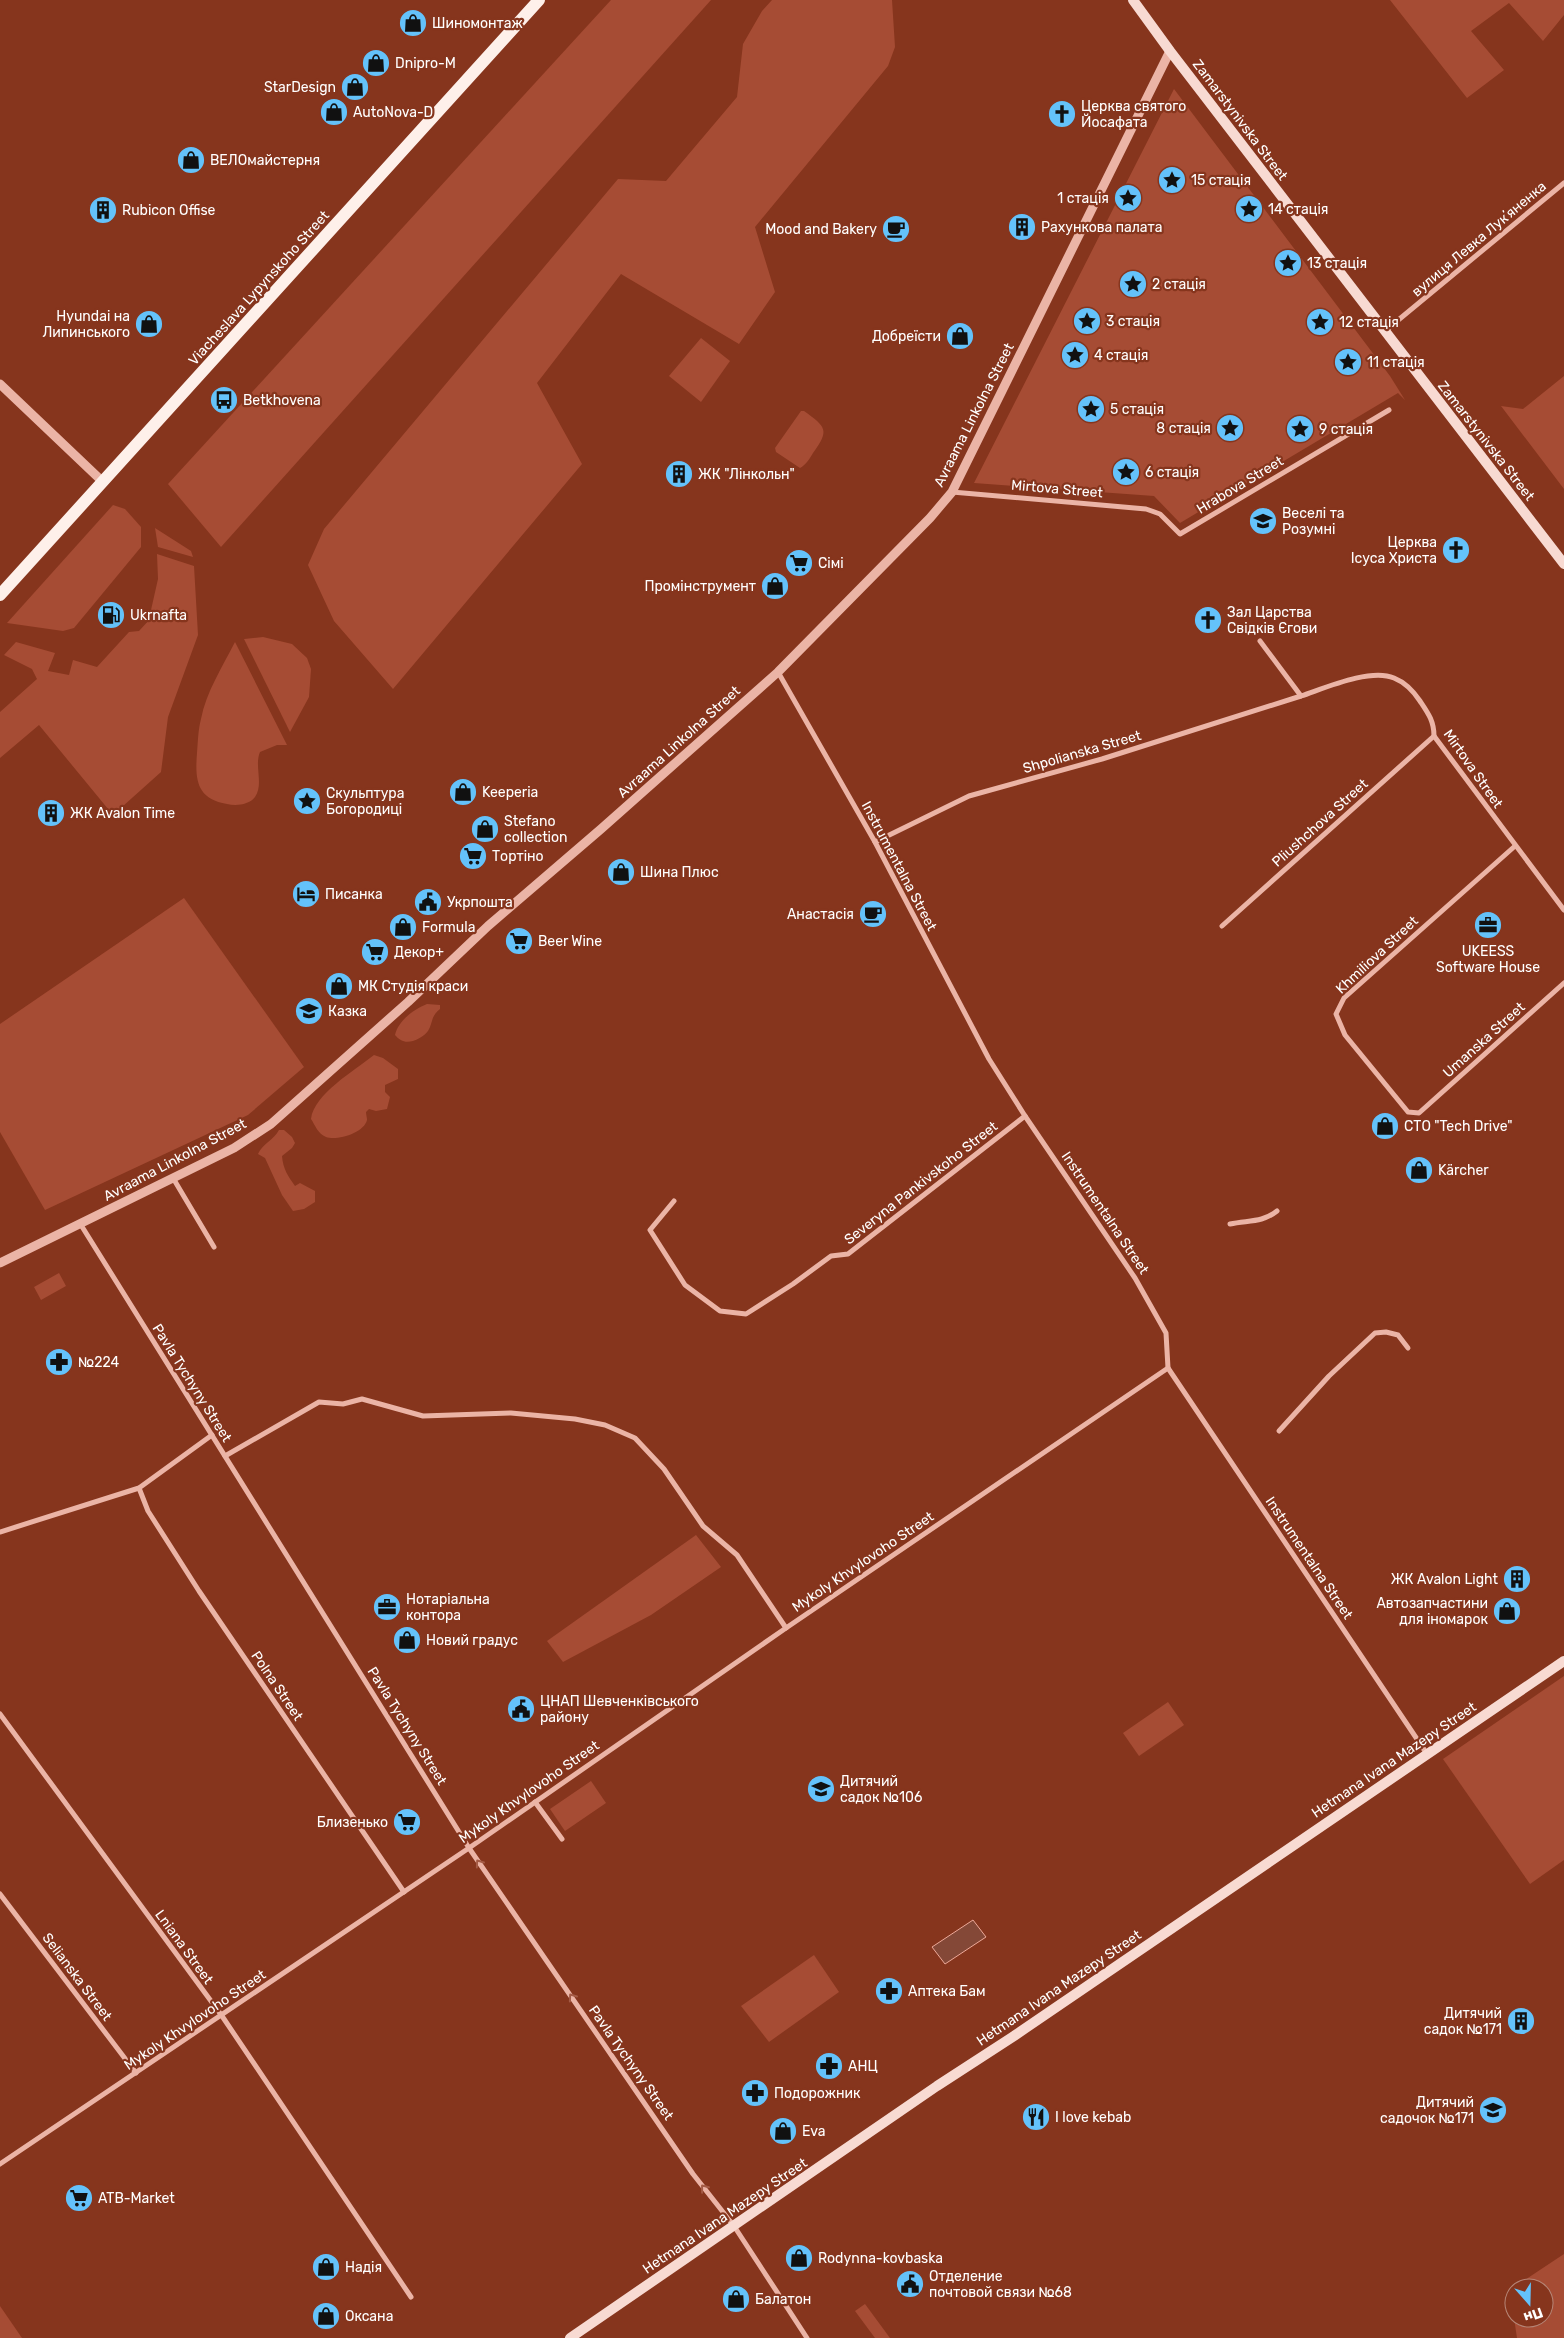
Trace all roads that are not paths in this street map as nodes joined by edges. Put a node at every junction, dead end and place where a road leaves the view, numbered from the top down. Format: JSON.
{"nodes":[{"id":1,"x":1133,"y":0,"type":"edge"},
{"id":2,"x":536,"y":1,"type":"edge"},
{"id":3,"x":1170,"y":51,"type":"junction"},
{"id":4,"x":1564,"y":183,"type":"edge"},
{"id":5,"x":1385,"y":331,"type":"junction"},
{"id":6,"x":0,"y":384,"type":"edge"},
{"id":7,"x":1389,"y":410,"type":"dead end"},
{"id":8,"x":103,"y":482,"type":"junction"},
{"id":9,"x":952,"y":492,"type":"junction"},
{"id":10,"x":1180,"y":534,"type":"joint"},
{"id":11,"x":1564,"y":564,"type":"edge"},
{"id":12,"x":0,"y":596,"type":"edge"},
{"id":13,"x":1260,"y":641,"type":"dead end"},
{"id":14,"x":778,"y":672,"type":"junction"},
{"id":15,"x":1301,"y":696,"type":"junction"},
{"id":16,"x":1434,"y":736,"type":"junction"},
{"id":17,"x":875,"y":842,"type":"junction"},
{"id":18,"x":1515,"y":846,"type":"junction"},
{"id":19,"x":1564,"y":910,"type":"edge"},
{"id":20,"x":1222,"y":926,"type":"dead end"},
{"id":21,"x":1564,"y":983,"type":"edge"},
{"id":22,"x":1419,"y":1113,"type":"joint"},
{"id":23,"x":1025,"y":1116,"type":"junction"},
{"id":24,"x":173,"y":1178,"type":"junction"},
{"id":25,"x":674,"y":1201,"type":"dead end"},
{"id":26,"x":1277,"y":1211,"type":"dead end"},
{"id":27,"x":1230,"y":1224,"type":"dead end"},
{"id":28,"x":81,"y":1225,"type":"junction"},
{"id":29,"x":214,"y":1247,"type":"dead end"},
{"id":30,"x":0,"y":1263,"type":"edge"},
{"id":31,"x":1408,"y":1348,"type":"dead end"},
{"id":32,"x":1168,"y":1368,"type":"junction"},
{"id":33,"x":1279,"y":1430,"type":"dead end"},
{"id":34,"x":212,"y":1436,"type":"junction"},
{"id":35,"x":225,"y":1456,"type":"junction"},
{"id":36,"x":139,"y":1488,"type":"junction"},
{"id":37,"x":0,"y":1532,"type":"edge"},
{"id":38,"x":786,"y":1628,"type":"junction"},
{"id":39,"x":1564,"y":1661,"type":"edge"},
{"id":40,"x":0,"y":1714,"type":"edge"},
{"id":41,"x":1427,"y":1754,"type":"junction"},
{"id":42,"x":535,"y":1802,"type":"junction"},
{"id":43,"x":562,"y":1839,"type":"dead end"},
{"id":44,"x":469,"y":1848,"type":"junction"},
{"id":45,"x":404,"y":1892,"type":"junction"},
{"id":46,"x":0,"y":1894,"type":"edge"},
{"id":47,"x":222,"y":2016,"type":"junction"},
{"id":48,"x":136,"y":2073,"type":"junction"},
{"id":49,"x":0,"y":2164,"type":"edge"},
{"id":50,"x":734,"y":2226,"type":"junction"},
{"id":51,"x":410,"y":2297,"type":"dead end"},
{"id":52,"x":570,"y":2338,"type":"edge"},
{"id":53,"x":807,"y":2338,"type":"edge"}],
"edges":[{"from":1,"to":3,"type":"main road","name":"Zamarstynivska Street"},
{"from":2,"to":8,"type":"main road","name":"Viacheslava Lypynskoho Street"},
{"from":3,"to":5,"type":"main road","name":"Zamarstynivska Street"},
{"from":3,"to":9,"type":"street","name":"Avraama Linkolna Street"},
{"from":4,"to":5,"type":"street","name":"вулиця Левка Лукʼяненка"},
{"from":5,"to":11,"type":"main road","name":"Zamarstynivska Street"},
{"from":6,"to":8,"type":"street"},
{"from":7,"to":10,"type":"street","name":"Hrabova Street"},
{"from":8,"to":12,"type":"main road","name":"Viacheslava Lypynskoho Street"},
{"from":9,"to":10,"type":"street","name":"Mirtova Street"},
{"from":9,"to":14,"type":"street","name":"Avraama Linkolna Street"},
{"from":13,"to":15,"type":"street"},
{"from":14,"to":17,"type":"street","name":"Instrumentalna Street"},
{"from":14,"to":24,"type":"street","name":"Avraama Linkolna Street"},
{"from":15,"to":16,"type":"street","name":"Mirtova Street"},
{"from":15,"to":17,"type":"street","name":"Shpolianska Street"},
{"from":16,"to":18,"type":"street","name":"Mirtova Street"},
{"from":16,"to":20,"type":"street","name":"Pliushchova Street"},
{"from":17,"to":23,"type":"street","name":"Instrumentalna Street"},
{"from":18,"to":19,"type":"street","name":"Mirtova Street"},
{"from":18,"to":22,"type":"street","name":"Khmiliova Street"},
{"from":21,"to":22,"type":"street","name":"Umanska Street"},
{"from":23,"to":25,"type":"street","name":"Severyna Pankivskoho Street"},
{"from":23,"to":32,"type":"street","name":"Instrumentalna Street"},
{"from":24,"to":28,"type":"street","name":"Avraama Linkolna Street"},
{"from":24,"to":29,"type":"street"},
{"from":26,"to":27,"type":"street"},
{"from":28,"to":30,"type":"street","name":"Avraama Linkolna Street"},
{"from":28,"to":34,"type":"street","name":"Pavla Tychyny Street"},
{"from":31,"to":33,"type":"street"},
{"from":32,"to":38,"type":"street","name":"Mykoly Khvylovoho Street"},
{"from":32,"to":41,"type":"street","name":"Instrumentalna Street"},
{"from":34,"to":35,"type":"street","name":"Pavla Tychyny Street"},
{"from":34,"to":36,"type":"street"},
{"from":35,"to":38,"type":"street"},
{"from":35,"to":44,"type":"street","name":"Pavla Tychyny Street"},
{"from":36,"to":37,"type":"street"},
{"from":36,"to":45,"type":"street","name":"Polna Street"},
{"from":38,"to":42,"type":"street","name":"Mykoly Khvylovoho Street"},
{"from":39,"to":41,"type":"main road","name":"Hetmana Ivana Mazepy Street"},
{"from":40,"to":47,"type":"street","name":"Lniana Street"},
{"from":41,"to":50,"type":"main road","name":"Hetmana Ivana Mazepy Street"},
{"from":42,"to":43,"type":"street"},
{"from":42,"to":44,"type":"street","name":"Mykoly Khvylovoho Street"},
{"from":44,"to":45,"type":"street","name":"Mykoly Khvylovoho Street"},
{"from":50,"to":44,"type":"street","name":"Pavla Tychyny Street","one_way":true},
{"from":45,"to":47,"type":"street","name":"Mykoly Khvylovoho Street"},
{"from":46,"to":48,"type":"street","name":"Selianska Street"},
{"from":47,"to":48,"type":"street","name":"Mykoly Khvylovoho Street"},
{"from":47,"to":51,"type":"street","name":"Lniana Street"},
{"from":48,"to":49,"type":"street","name":"Mykoly Khvylovoho Street"},
{"from":50,"to":52,"type":"main road","name":"Hetmana Ivana Mazepy Street"},
{"from":50,"to":53,"type":"street","name":"Pavla Tychyny Street"}]}
